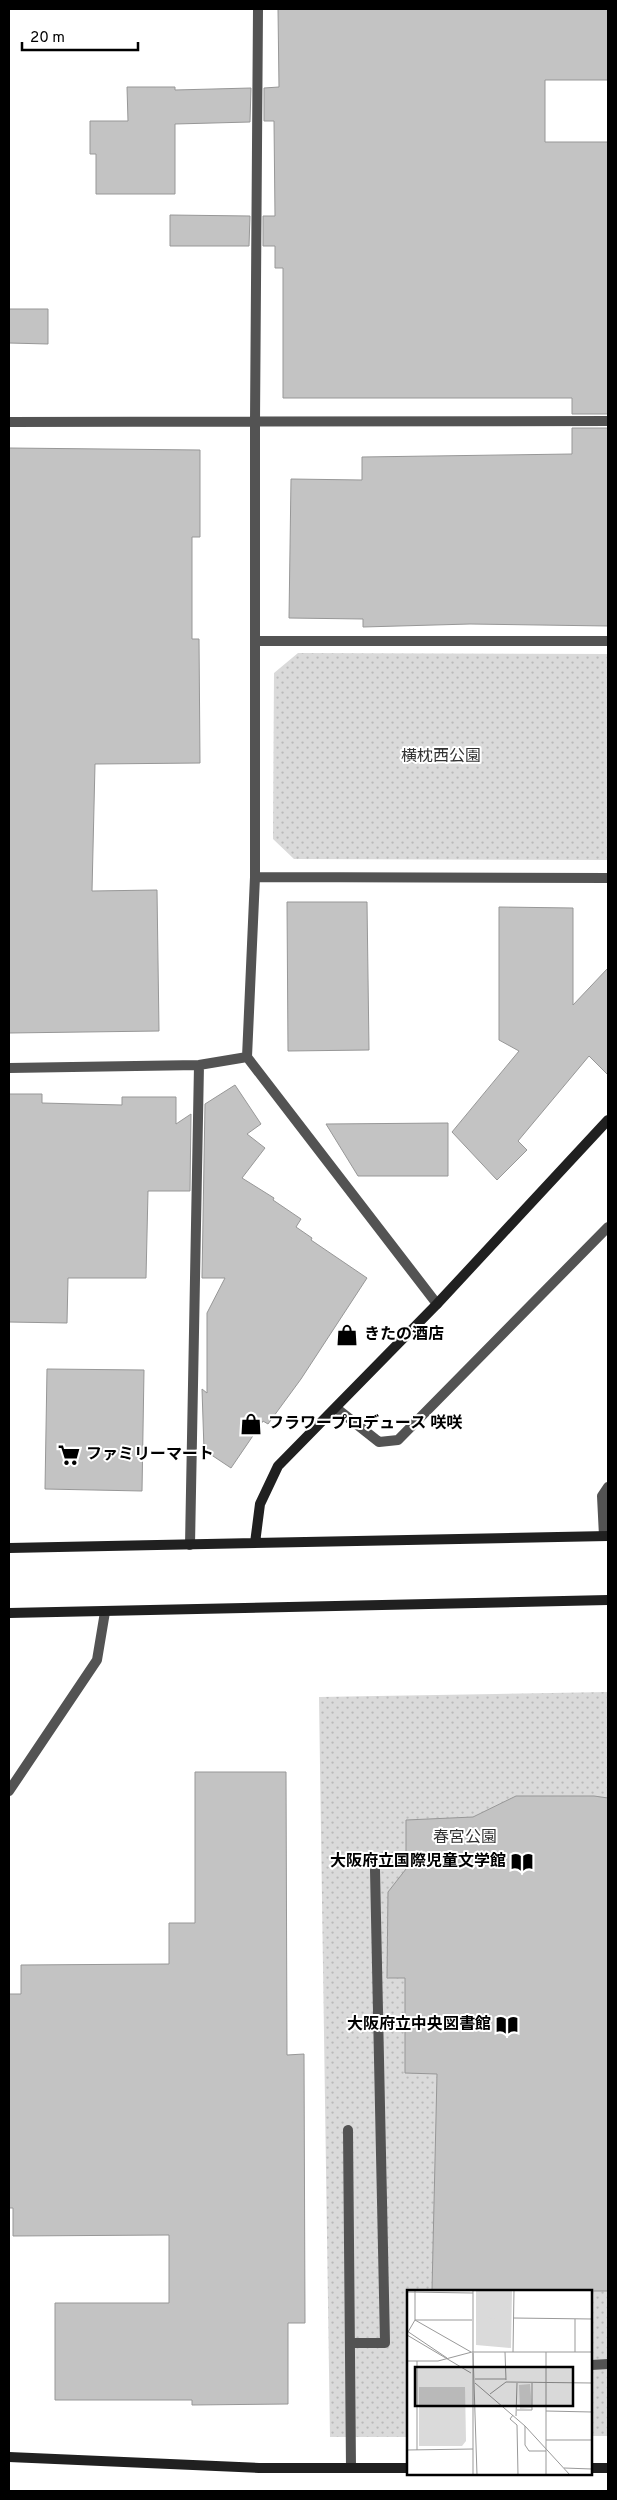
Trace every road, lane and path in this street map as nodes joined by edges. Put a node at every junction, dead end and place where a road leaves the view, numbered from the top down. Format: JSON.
{"nodes":[{"id":1,"x":258,"y":9,"type":"edge"},
{"id":2,"x":255,"y":421,"type":"junction"},
{"id":3,"x":608,"y":421,"type":"edge"},
{"id":4,"x":9,"y":422,"type":"edge"},
{"id":5,"x":257,"y":641,"type":"junction"},
{"id":6,"x":608,"y":641,"type":"edge"},
{"id":7,"x":255,"y":877,"type":"junction"},
{"id":8,"x":608,"y":878,"type":"edge"},
{"id":9,"x":247,"y":1057,"type":"junction"},
{"id":10,"x":199,"y":1065,"type":"junction"},
{"id":11,"x":9,"y":1068,"type":"edge"},
{"id":12,"x":608,"y":1120,"type":"edge"},
{"id":13,"x":608,"y":1227,"type":"edge"},
{"id":14,"x":437,"y":1304,"type":"junction"},
{"id":15,"x":336,"y":1408,"type":"junction"},
{"id":16,"x":608,"y":1487,"type":"edge"},
{"id":17,"x":606,"y":1536,"type":"edge"},
{"id":18,"x":255,"y":1543,"type":"junction"},
{"id":19,"x":190,"y":1545,"type":"junction"},
{"id":20,"x":9,"y":1548,"type":"edge"},
{"id":21,"x":608,"y":1600,"type":"edge"},
{"id":22,"x":105,"y":1612,"type":"junction"},
{"id":23,"x":9,"y":1613,"type":"edge"},
{"id":24,"x":9,"y":1791,"type":"edge"},
{"id":25,"x":375,"y":1870,"type":"dead end"},
{"id":26,"x":348,"y":2130,"type":"dead end"},
{"id":27,"x":350,"y":2343,"type":"junction"},
{"id":28,"x":608,"y":2364,"type":"edge"},
{"id":29,"x":592,"y":2365,"type":"edge"},
{"id":30,"x":9,"y":2457,"type":"edge"},
{"id":31,"x":351,"y":2468,"type":"junction"},
{"id":32,"x":407,"y":2468,"type":"edge"},
{"id":33,"x":592,"y":2468,"type":"edge"},
{"id":34,"x":608,"y":2468,"type":"edge"}],
"edges":[{"from":1,"to":2,"type":"street"},
{"from":2,"to":3,"type":"street"},
{"from":2,"to":4,"type":"street"},
{"from":2,"to":5,"type":"street"},
{"from":5,"to":6,"type":"street"},
{"from":5,"to":7,"type":"street"},
{"from":7,"to":8,"type":"street"},
{"from":7,"to":9,"type":"street"},
{"from":9,"to":10,"type":"street"},
{"from":9,"to":14,"type":"street"},
{"from":10,"to":11,"type":"street"},
{"from":10,"to":19,"type":"street"},
{"from":12,"to":14,"type":"street"},
{"from":13,"to":15,"type":"street"},
{"from":14,"to":15,"type":"street"},
{"from":15,"to":18,"type":"street"},
{"from":16,"to":17,"type":"street"},
{"from":17,"to":18,"type":"street"},
{"from":18,"to":19,"type":"street"},
{"from":19,"to":20,"type":"street"},
{"from":21,"to":22,"type":"street"},
{"from":22,"to":23,"type":"street"},
{"from":22,"to":24,"type":"street"},
{"from":25,"to":27,"type":"street"},
{"from":26,"to":27,"type":"street"},
{"from":27,"to":31,"type":"street"},
{"from":28,"to":29,"type":"street"},
{"from":30,"to":31,"type":"street"},
{"from":31,"to":32,"type":"street"},
{"from":33,"to":34,"type":"street"}]}
